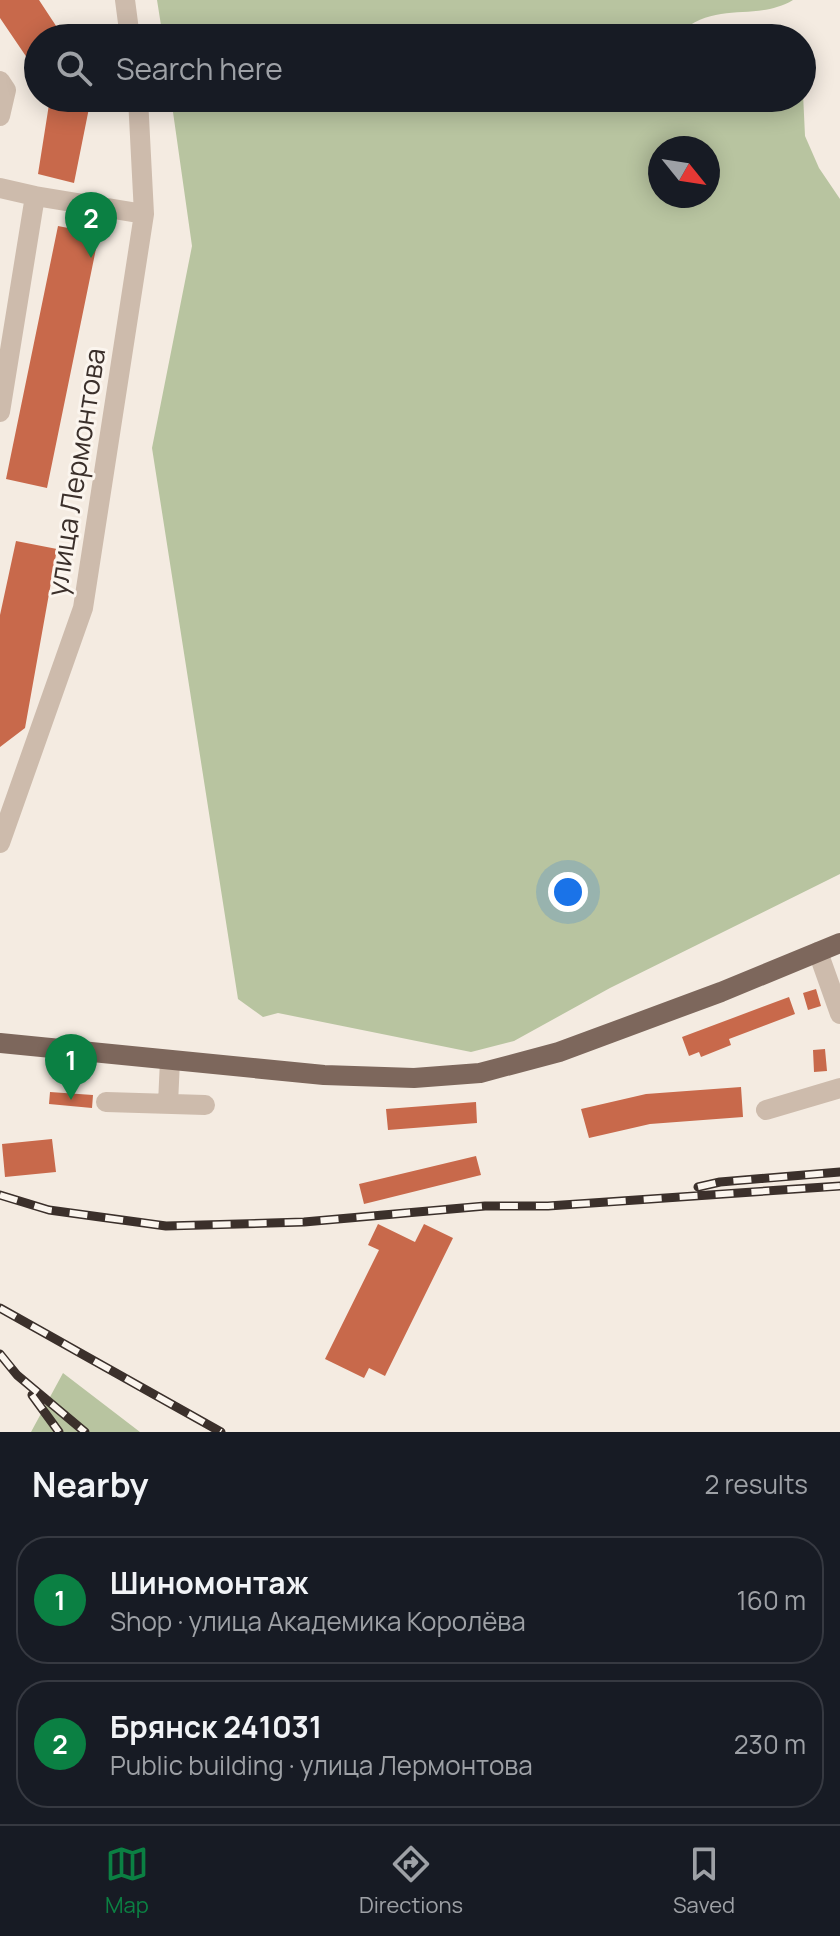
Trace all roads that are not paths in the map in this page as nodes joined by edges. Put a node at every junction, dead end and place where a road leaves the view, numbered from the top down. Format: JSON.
{"nodes":[{"id":1,"x":110,"y":0,"type":"edge"},
{"id":2,"x":125,"y":0,"type":"edge"},
{"id":3,"x":125,"y":24,"type":"edge"},
{"id":4,"x":129,"y":24,"type":"edge"},
{"id":5,"x":0,"y":81,"type":"edge"},
{"id":6,"x":139,"y":112,"type":"edge"},
{"id":7,"x":0,"y":116,"type":"edge"},
{"id":8,"x":0,"y":188,"type":"edge"},
{"id":9,"x":35,"y":196,"type":"junction"},
{"id":10,"x":144,"y":214,"type":"junction"},
{"id":11,"x":0,"y":412,"type":"edge"},
{"id":12,"x":0,"y":843,"type":"edge"},
{"id":13,"x":840,"y":943,"type":"edge"},
{"id":14,"x":818,"y":952,"type":"junction"},
{"id":15,"x":840,"y":1014,"type":"edge"},
{"id":16,"x":0,"y":1043,"type":"edge"},
{"id":17,"x":170,"y":1060,"type":"junction"},
{"id":18,"x":840,"y":1088,"type":"edge"},
{"id":19,"x":106,"y":1102,"type":"dead end"},
{"id":20,"x":168,"y":1104,"type":"junction"},
{"id":21,"x":205,"y":1105,"type":"dead end"},
{"id":22,"x":766,"y":1110,"type":"dead end"}],
"edges":[{"from":1,"to":3,"type":"street"},
{"from":2,"to":4,"type":"street"},
{"from":5,"to":7,"type":"street"},
{"from":6,"to":10,"type":"street","name":"улица Лермонтова"},
{"from":8,"to":9,"type":"street"},
{"from":9,"to":10,"type":"street"},
{"from":9,"to":11,"type":"street"},
{"from":10,"to":12,"type":"street","name":"улица Лермонтова"},
{"from":13,"to":14,"type":"main road"},
{"from":14,"to":15,"type":"street"},
{"from":14,"to":17,"type":"main road"},
{"from":16,"to":17,"type":"main road"},
{"from":17,"to":20,"type":"street"},
{"from":18,"to":22,"type":"street"},
{"from":19,"to":20,"type":"street"},
{"from":20,"to":21,"type":"street"}]}
